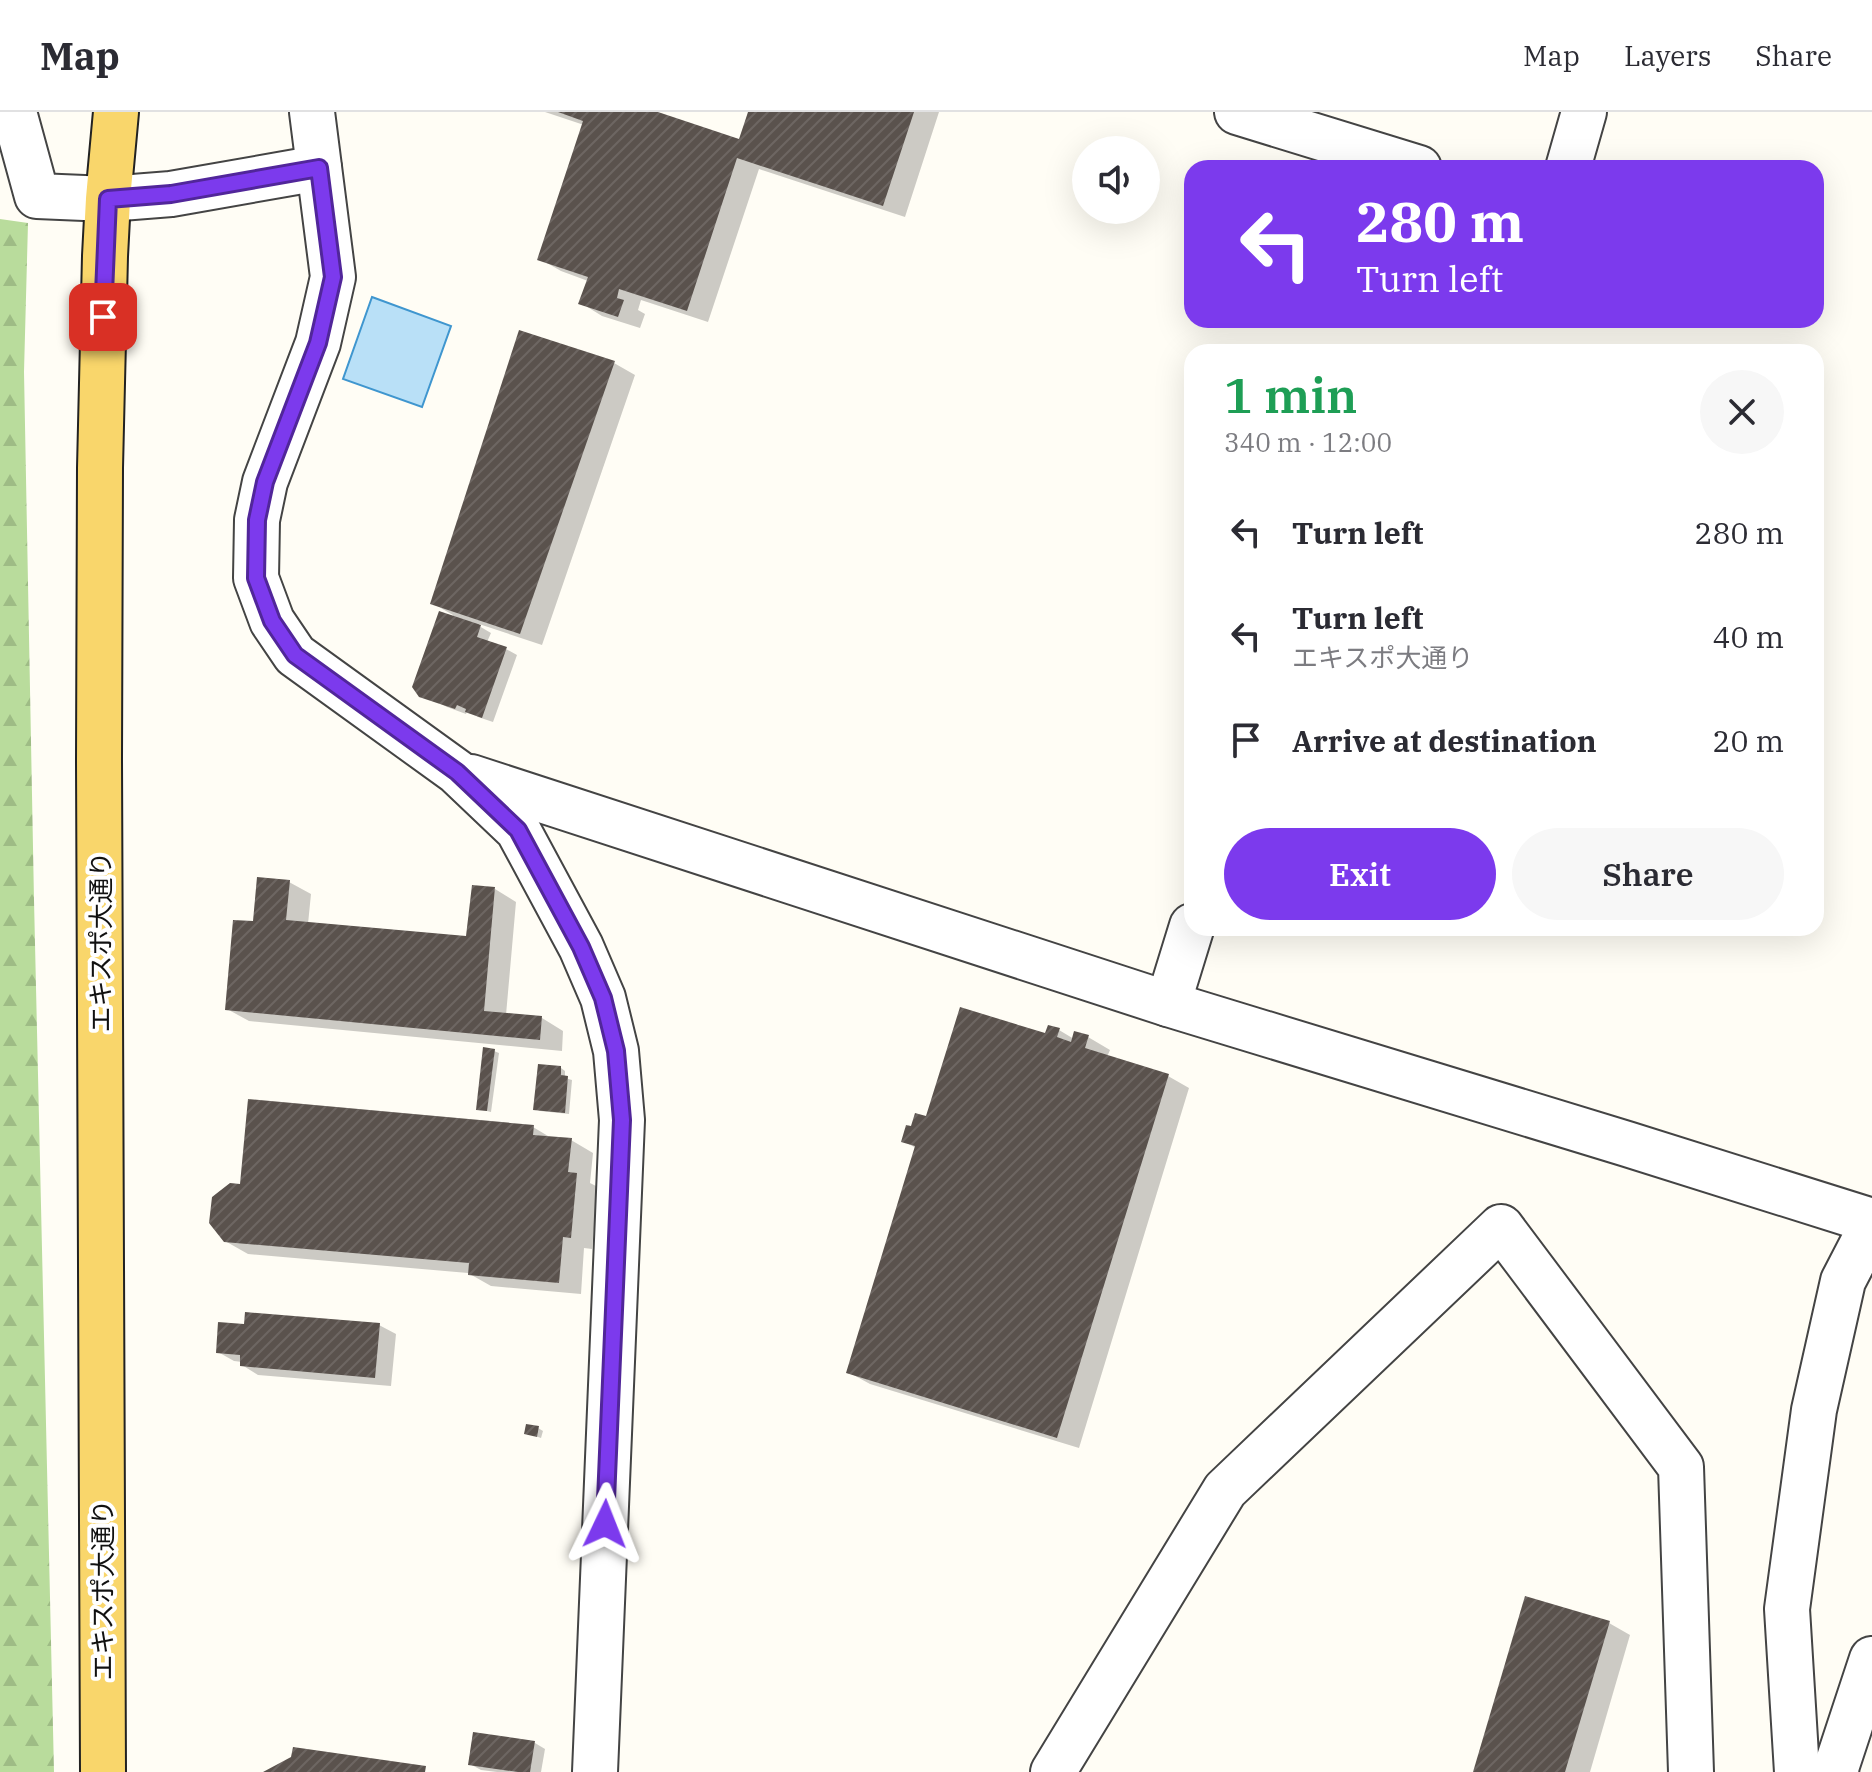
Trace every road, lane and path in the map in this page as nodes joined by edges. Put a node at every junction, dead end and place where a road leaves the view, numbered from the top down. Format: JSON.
{"nodes":[{"id":1,"x":14,"y":112,"type":"edge"},
{"id":2,"x":116,"y":112,"type":"edge"},
{"id":3,"x":312,"y":112,"type":"edge"},
{"id":4,"x":1237,"y":112,"type":"edge"},
{"id":5,"x":1584,"y":112,"type":"edge"},
{"id":6,"x":1393,"y":160,"type":"edge"},
{"id":7,"x":1570,"y":160,"type":"edge"},
{"id":8,"x":319,"y":168,"type":"junction"},
{"id":9,"x":18,"y":194,"type":"edge"},
{"id":10,"x":108,"y":199,"type":"junction"},
{"id":11,"x":457,"y":772,"type":"junction"},
{"id":12,"x":1189,"y":936,"type":"edge"},
{"id":13,"x":1168,"y":1004,"type":"junction"},
{"id":14,"x":1872,"y":1223,"type":"edge"},
{"id":15,"x":1872,"y":1659,"type":"edge"},
{"id":16,"x":103,"y":1772,"type":"edge"},
{"id":17,"x":595,"y":1772,"type":"edge"},
{"id":18,"x":1053,"y":1772,"type":"edge"},
{"id":19,"x":1691,"y":1772,"type":"edge"},
{"id":20,"x":1797,"y":1772,"type":"edge"},
{"id":21,"x":1836,"y":1772,"type":"edge"}],
"edges":[{"from":1,"to":9,"type":"street"},
{"from":2,"to":10,"type":"main road","name":"エキスポ大通り"},
{"from":3,"to":8,"type":"street"},
{"from":4,"to":6,"type":"street"},
{"from":5,"to":7,"type":"street"},
{"from":8,"to":10,"type":"street"},
{"from":8,"to":11,"type":"street"},
{"from":9,"to":10,"type":"street"},
{"from":10,"to":16,"type":"main road","name":"エキスポ大通り"},
{"from":11,"to":13,"type":"street"},
{"from":11,"to":17,"type":"street"},
{"from":12,"to":13,"type":"street"},
{"from":13,"to":14,"type":"street"},
{"from":14,"to":20,"type":"street"},
{"from":15,"to":21,"type":"street"},
{"from":18,"to":19,"type":"street"}]}
